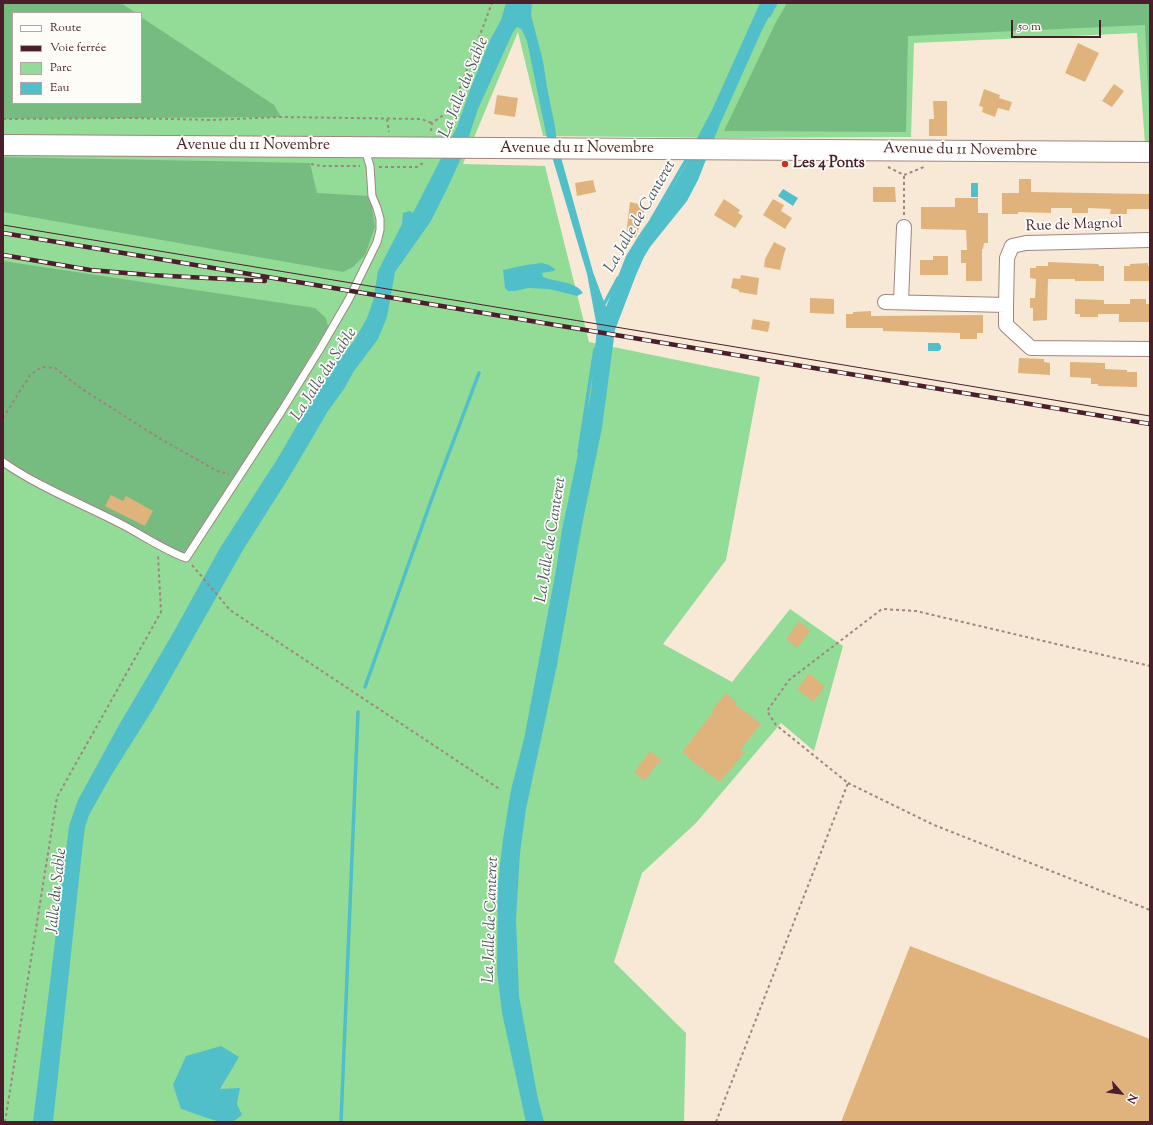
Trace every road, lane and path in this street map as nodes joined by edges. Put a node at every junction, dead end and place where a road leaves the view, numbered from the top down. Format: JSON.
{"nodes":[{"id":1,"x":492,"y":3,"type":"edge"},
{"id":2,"x":3,"y":119,"type":"edge"},
{"id":3,"x":387,"y":119,"type":"junction"},
{"id":4,"x":432,"y":123,"type":"junction"},
{"id":5,"x":389,"y":136,"type":"dead end"},
{"id":6,"x":3,"y":145,"type":"edge"},
{"id":7,"x":365,"y":146,"type":"junction"},
{"id":8,"x":432,"y":152,"type":"junction"},
{"id":9,"x":1150,"y":152,"type":"edge"},
{"id":10,"x":390,"y":167,"type":"dead end"},
{"id":11,"x":904,"y":175,"type":"dead end"},
{"id":12,"x":904,"y":227,"type":"joint"},
{"id":13,"x":1150,"y":240,"type":"edge"},
{"id":14,"x":886,"y":302,"type":"dead end"},
{"id":15,"x":900,"y":302,"type":"junction"},
{"id":16,"x":1006,"y":305,"type":"junction"},
{"id":17,"x":1150,"y":349,"type":"edge"},
{"id":18,"x":3,"y":418,"type":"edge"},
{"id":19,"x":3,"y":462,"type":"edge"},
{"id":20,"x":241,"y":475,"type":"junction"},
{"id":21,"x":157,"y":544,"type":"junction"},
{"id":22,"x":186,"y":558,"type":"junction"},
{"id":23,"x":1150,"y":666,"type":"edge"},
{"id":24,"x":848,"y":783,"type":"junction"},
{"id":25,"x":501,"y":790,"type":"dead end"},
{"id":26,"x":1150,"y":910,"type":"edge"},
{"id":27,"x":5,"y":1122,"type":"edge"},
{"id":28,"x":716,"y":1122,"type":"edge"}],
"edges":[{"from":1,"to":4,"type":"path"},
{"from":2,"to":3,"type":"path"},
{"from":3,"to":4,"type":"path"},
{"from":3,"to":5,"type":"path"},
{"from":4,"to":8,"type":"path"},
{"from":6,"to":7,"type":"main road","name":"Avenue du 11 Novembre"},
{"from":7,"to":8,"type":"main road","name":"Avenue du 11 Novembre"},
{"from":7,"to":20,"type":"lane"},
{"from":8,"to":9,"type":"main road","name":"Avenue du 11 Novembre"},
{"from":8,"to":10,"type":"path"},
{"from":11,"to":12,"type":"path"},
{"from":12,"to":15,"type":"street"},
{"from":13,"to":16,"type":"street","name":"Rue de Magnol"},
{"from":14,"to":15,"type":"street"},
{"from":15,"to":16,"type":"street"},
{"from":16,"to":17,"type":"street","name":"Rue de Magnol"},
{"from":18,"to":20,"type":"path"},
{"from":19,"to":21,"type":"lane"},
{"from":20,"to":22,"type":"lane"},
{"from":21,"to":22,"type":"lane"},
{"from":21,"to":27,"type":"path"},
{"from":22,"to":25,"type":"path"},
{"from":23,"to":24,"type":"path"},
{"from":24,"to":26,"type":"path"},
{"from":24,"to":28,"type":"path"}]}
